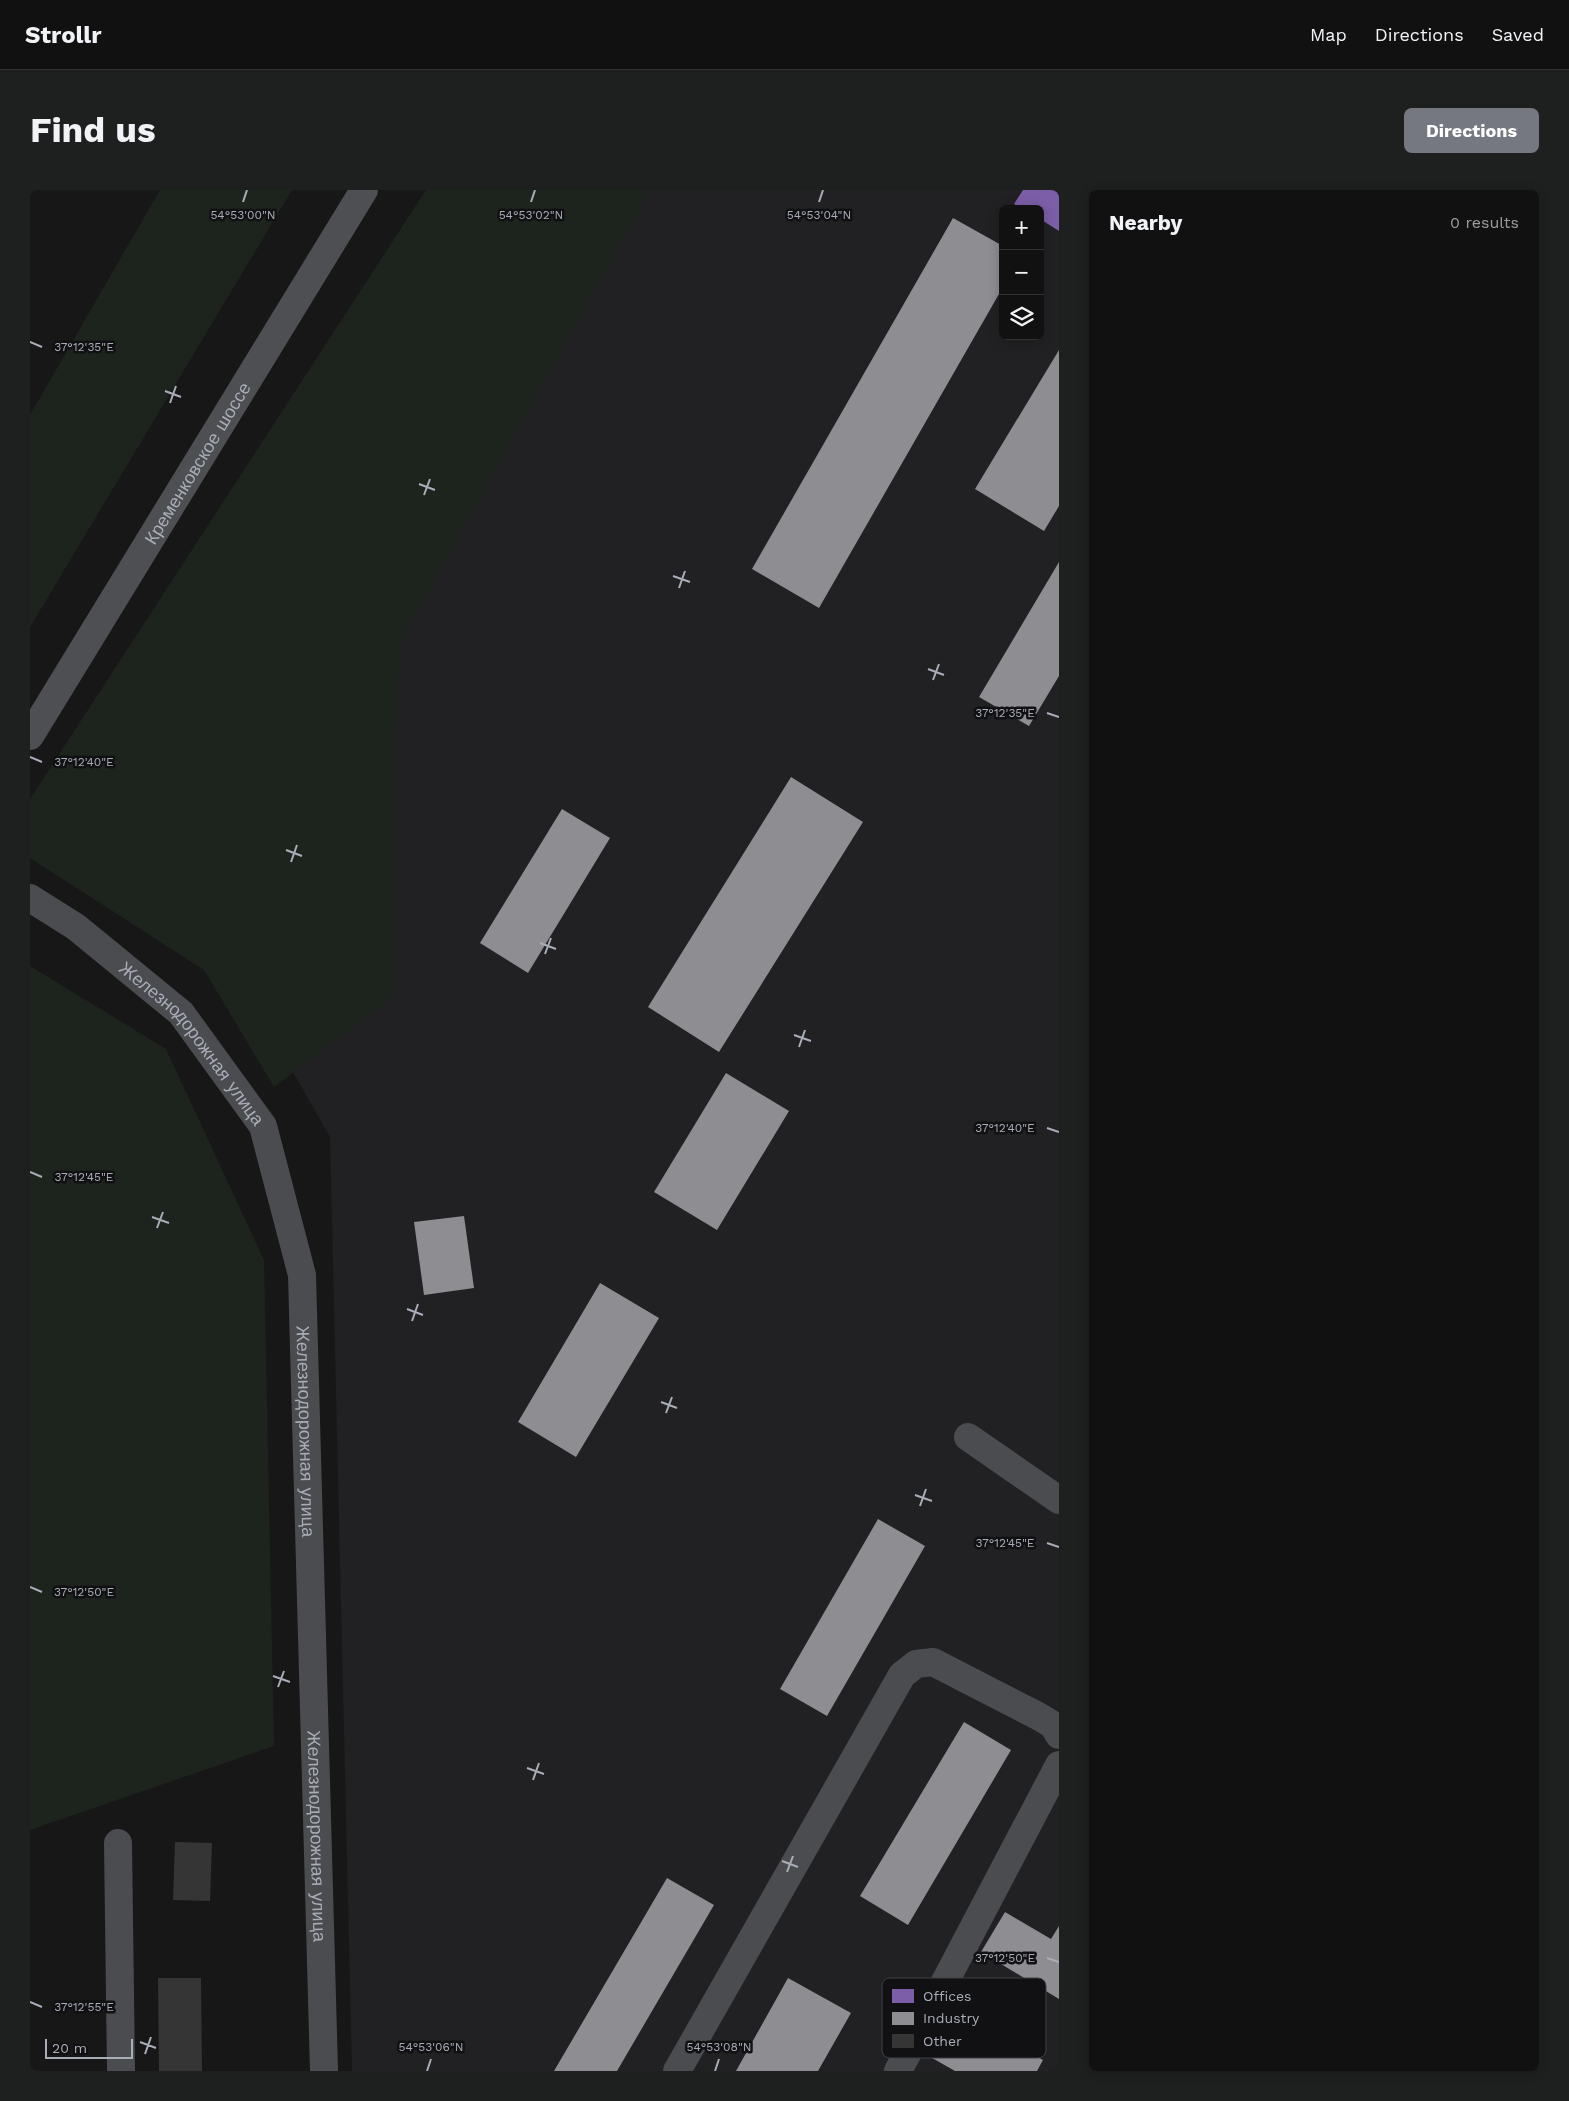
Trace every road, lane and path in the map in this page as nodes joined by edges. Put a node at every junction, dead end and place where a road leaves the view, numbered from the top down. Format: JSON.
{"nodes":[{"id":1,"x":364,"y":190,"type":"edge"},
{"id":2,"x":30,"y":736,"type":"edge"},
{"id":3,"x":30,"y":898,"type":"edge"},
{"id":4,"x":968,"y":1438,"type":"dead end"},
{"id":5,"x":1059,"y":1500,"type":"edge"},
{"id":6,"x":1059,"y":1735,"type":"edge"},
{"id":7,"x":1059,"y":1765,"type":"edge"},
{"id":8,"x":118,"y":1843,"type":"dead end"},
{"id":9,"x":947,"y":1978,"type":"edge"},
{"id":10,"x":905,"y":2058,"type":"edge"},
{"id":11,"x":121,"y":2071,"type":"edge"},
{"id":12,"x":324,"y":2071,"type":"edge"},
{"id":13,"x":677,"y":2071,"type":"edge"},
{"id":14,"x":898,"y":2071,"type":"edge"}],
"edges":[{"from":1,"to":2,"type":"main road","name":"Кременковское шоссе"},
{"from":3,"to":12,"type":"street","name":"Железнодорожная улица"},
{"from":4,"to":5,"type":"street"},
{"from":6,"to":13,"type":"street"},
{"from":7,"to":9,"type":"street"},
{"from":8,"to":11,"type":"street"},
{"from":10,"to":14,"type":"street"}]}
